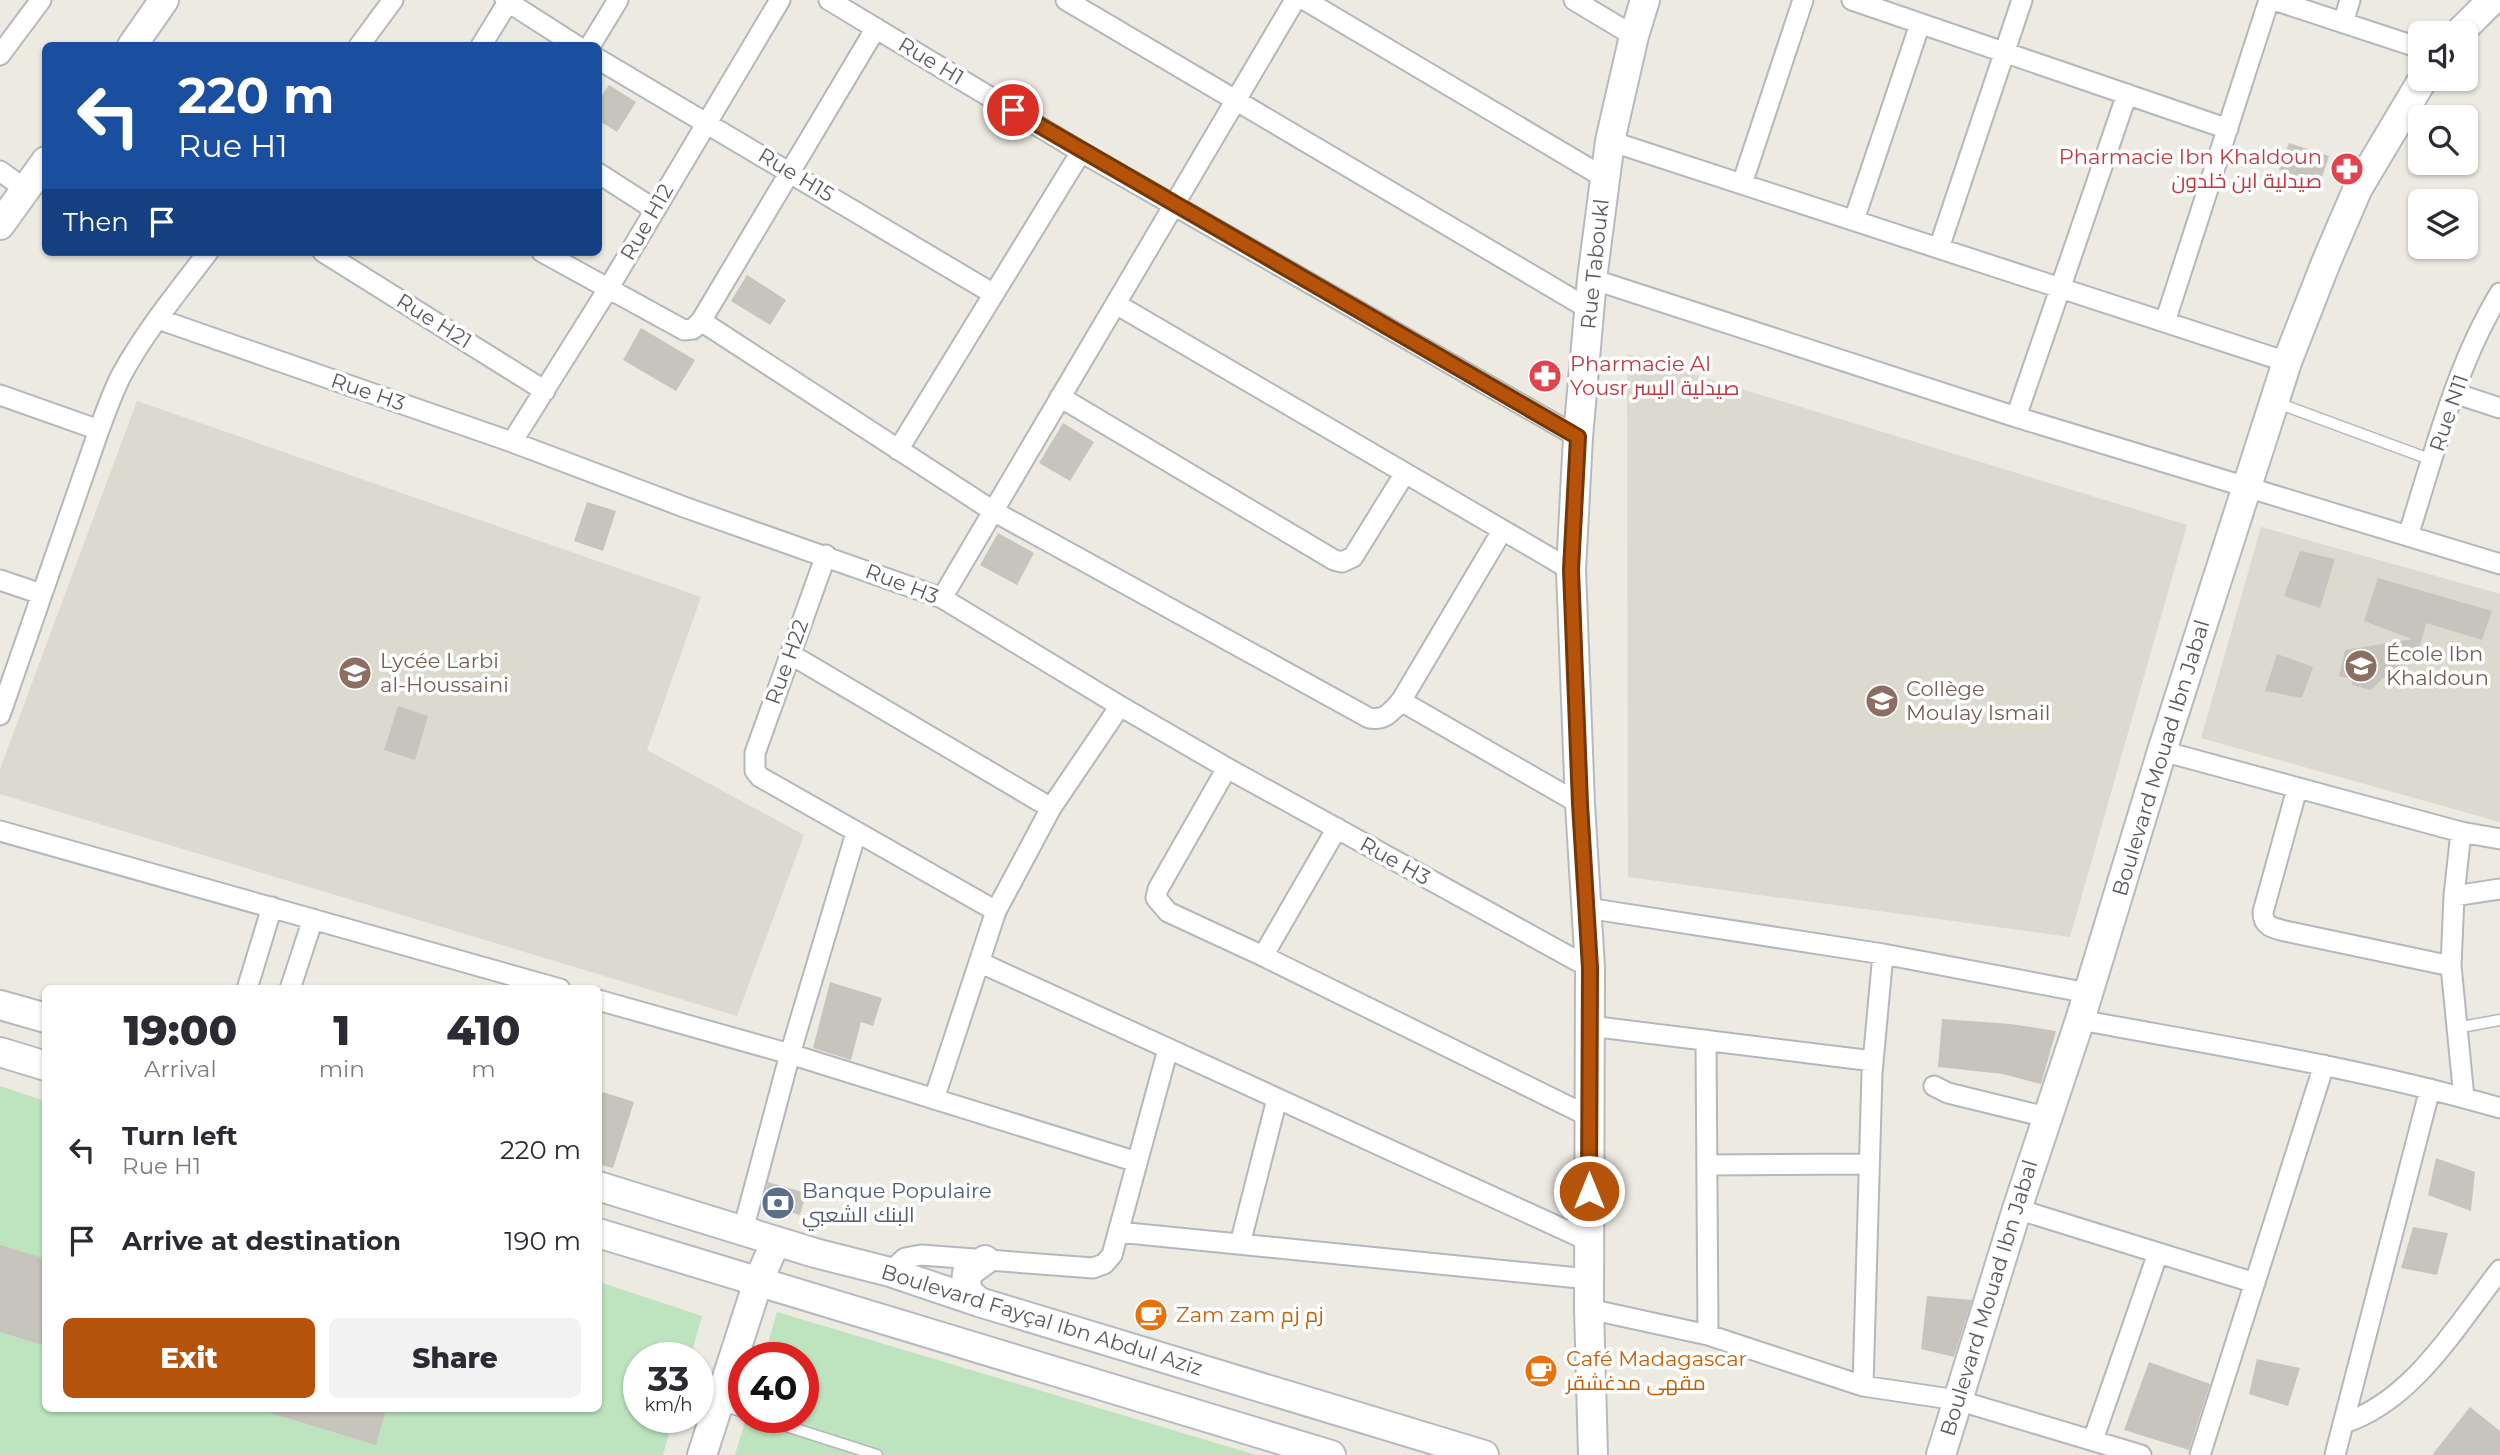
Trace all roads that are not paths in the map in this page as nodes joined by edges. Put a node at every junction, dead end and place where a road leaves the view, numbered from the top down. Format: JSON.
{"nodes":[{"id":1,"x":164,"y":0,"type":"edge"},
{"id":2,"x":393,"y":0,"type":"edge"},
{"id":3,"x":618,"y":0,"type":"edge"},
{"id":4,"x":780,"y":0,"type":"edge"},
{"id":5,"x":829,"y":0,"type":"edge"},
{"id":6,"x":1066,"y":0,"type":"edge"},
{"id":7,"x":1296,"y":0,"type":"edge"},
{"id":8,"x":1304,"y":0,"type":"edge"},
{"id":9,"x":1574,"y":0,"type":"edge"},
{"id":10,"x":1645,"y":0,"type":"edge"},
{"id":11,"x":1803,"y":0,"type":"edge"},
{"id":12,"x":1852,"y":0,"type":"edge"},
{"id":13,"x":2022,"y":0,"type":"edge"},
{"id":14,"x":2272,"y":0,"type":"edge"},
{"id":15,"x":2350,"y":0,"type":"edge"},
{"id":16,"x":2492,"y":0,"type":"edge"},
{"id":17,"x":506,"y":1,"type":"edge"},
{"id":18,"x":35,"y":2,"type":"edge"},
{"id":19,"x":2471,"y":21,"type":"edge"},
{"id":20,"x":1920,"y":23,"type":"junction"},
{"id":21,"x":2343,"y":23,"type":"junction"},
{"id":22,"x":876,"y":28,"type":"junction"},
{"id":23,"x":1633,"y":36,"type":"junction"},
{"id":24,"x":134,"y":42,"type":"edge"},
{"id":25,"x":362,"y":42,"type":"edge"},
{"id":26,"x":483,"y":42,"type":"edge"},
{"id":27,"x":571,"y":42,"type":"edge"},
{"id":28,"x":592,"y":42,"type":"edge"},
{"id":29,"x":2408,"y":44,"type":"edge"},
{"id":30,"x":2005,"y":52,"type":"junction"},
{"id":31,"x":0,"y":55,"type":"edge"},
{"id":32,"x":602,"y":61,"type":"edge"},
{"id":33,"x":2416,"y":91,"type":"edge"},
{"id":34,"x":2127,"y":94,"type":"junction"},
{"id":35,"x":1236,"y":101,"type":"junction"},
{"id":36,"x":707,"y":121,"type":"junction"},
{"id":37,"x":2228,"y":129,"type":"junction"},
{"id":38,"x":1610,"y":141,"type":"junction"},
{"id":39,"x":1081,"y":152,"type":"junction"},
{"id":40,"x":42,"y":167,"type":"edge"},
{"id":41,"x":0,"y":171,"type":"edge"},
{"id":42,"x":791,"y":172,"type":"junction"},
{"id":43,"x":602,"y":176,"type":"edge"},
{"id":44,"x":1605,"y":178,"type":"junction"},
{"id":45,"x":1742,"y":184,"type":"junction"},
{"id":46,"x":25,"y":189,"type":"junction"},
{"id":47,"x":1174,"y":205,"type":"junction"},
{"id":48,"x":654,"y":209,"type":"junction"},
{"id":49,"x":1854,"y":220,"type":"junction"},
{"id":50,"x":0,"y":225,"type":"edge"},
{"id":51,"x":1939,"y":248,"type":"junction"},
{"id":52,"x":205,"y":256,"type":"edge"},
{"id":53,"x":329,"y":256,"type":"edge"},
{"id":54,"x":549,"y":256,"type":"edge"},
{"id":55,"x":1592,"y":279,"type":"junction"},
{"id":56,"x":608,"y":289,"type":"junction"},
{"id":57,"x":2060,"y":289,"type":"junction"},
{"id":58,"x":992,"y":293,"type":"junction"},
{"id":59,"x":2500,"y":293,"type":"edge"},
{"id":60,"x":1116,"y":304,"type":"junction"},
{"id":61,"x":1590,"y":309,"type":"junction"},
{"id":62,"x":158,"y":319,"type":"junction"},
{"id":63,"x":701,"y":321,"type":"junction"},
{"id":64,"x":2165,"y":322,"type":"junction"},
{"id":65,"x":2287,"y":362,"type":"junction"},
{"id":66,"x":545,"y":390,"type":"junction"},
{"id":67,"x":2454,"y":393,"type":"junction"},
{"id":68,"x":0,"y":396,"type":"edge"},
{"id":69,"x":1060,"y":397,"type":"junction"},
{"id":70,"x":2274,"y":402,"type":"junction"},
{"id":71,"x":2500,"y":408,"type":"edge"},
{"id":72,"x":2016,"y":417,"type":"junction"},
{"id":73,"x":99,"y":430,"type":"junction"},
{"id":74,"x":1578,"y":437,"type":"junction"},
{"id":75,"x":512,"y":442,"type":"junction"},
{"id":76,"x":898,"y":450,"type":"junction"},
{"id":77,"x":2432,"y":460,"type":"junction"},
{"id":78,"x":1405,"y":473,"type":"junction"},
{"id":79,"x":2246,"y":485,"type":"junction"},
{"id":80,"x":993,"y":511,"type":"junction"},
{"id":81,"x":1502,"y":531,"type":"junction"},
{"id":82,"x":2407,"y":536,"type":"junction"},
{"id":83,"x":826,"y":555,"type":"junction"},
{"id":84,"x":2500,"y":564,"type":"edge"},
{"id":85,"x":1571,"y":570,"type":"junction"},
{"id":86,"x":0,"y":580,"type":"edge"},
{"id":87,"x":41,"y":594,"type":"junction"},
{"id":88,"x":942,"y":598,"type":"junction"},
{"id":89,"x":790,"y":654,"type":"junction"},
{"id":90,"x":1401,"y":701,"type":"junction"},
{"id":91,"x":1120,"y":706,"type":"junction"},
{"id":92,"x":0,"y":715,"type":"edge"},
{"id":93,"x":2162,"y":751,"type":"junction"},
{"id":94,"x":1227,"y":768,"type":"junction"},
{"id":95,"x":2297,"y":789,"type":"junction"},
{"id":96,"x":1580,"y":804,"type":"junction"},
{"id":97,"x":1051,"y":808,"type":"junction"},
{"id":98,"x":1337,"y":828,"type":"junction"},
{"id":99,"x":0,"y":831,"type":"edge"},
{"id":100,"x":2461,"y":832,"type":"junction"},
{"id":101,"x":856,"y":833,"type":"junction"},
{"id":102,"x":2500,"y":839,"type":"edge"},
{"id":103,"x":2500,"y":889,"type":"edge"},
{"id":104,"x":2454,"y":896,"type":"junction"},
{"id":105,"x":272,"y":907,"type":"junction"},
{"id":106,"x":1587,"y":908,"type":"junction"},
{"id":107,"x":996,"y":911,"type":"junction"},
{"id":108,"x":313,"y":919,"type":"junction"},
{"id":109,"x":1883,"y":954,"type":"junction"},
{"id":110,"x":1263,"y":956,"type":"junction"},
{"id":111,"x":979,"y":962,"type":"junction"},
{"id":112,"x":2451,"y":967,"type":"junction"},
{"id":113,"x":1590,"y":968,"type":"junction"},
{"id":114,"x":248,"y":985,"type":"edge"},
{"id":115,"x":291,"y":985,"type":"edge"},
{"id":116,"x":546,"y":985,"type":"edge"},
{"id":117,"x":602,"y":1001,"type":"edge"},
{"id":118,"x":0,"y":1005,"type":"edge"},
{"id":119,"x":2084,"y":1007,"type":"junction"},
{"id":120,"x":42,"y":1017,"type":"edge"},
{"id":121,"x":2500,"y":1020,"type":"edge"},
{"id":122,"x":1590,"y":1026,"type":"junction"},
{"id":123,"x":2456,"y":1028,"type":"junction"},
{"id":124,"x":1706,"y":1040,"type":"junction"},
{"id":125,"x":1168,"y":1049,"type":"junction"},
{"id":126,"x":0,"y":1052,"type":"edge"},
{"id":127,"x":790,"y":1054,"type":"junction"},
{"id":128,"x":1873,"y":1061,"type":"junction"},
{"id":129,"x":42,"y":1065,"type":"edge"},
{"id":130,"x":2324,"y":1065,"type":"junction"},
{"id":131,"x":1934,"y":1086,"type":"dead end"},
{"id":132,"x":2430,"y":1089,"type":"junction"},
{"id":133,"x":2464,"y":1098,"type":"junction"},
{"id":134,"x":934,"y":1099,"type":"junction"},
{"id":135,"x":1277,"y":1099,"type":"junction"},
{"id":136,"x":2500,"y":1108,"type":"edge"},
{"id":137,"x":1590,"y":1117,"type":"junction"},
{"id":138,"x":2046,"y":1117,"type":"junction"},
{"id":139,"x":1137,"y":1162,"type":"junction"},
{"id":140,"x":1870,"y":1164,"type":"junction"},
{"id":141,"x":1707,"y":1165,"type":"junction"},
{"id":142,"x":602,"y":1187,"type":"edge"},
{"id":143,"x":2017,"y":1209,"type":"junction"},
{"id":144,"x":743,"y":1230,"type":"junction"},
{"id":145,"x":1118,"y":1232,"type":"junction"},
{"id":146,"x":602,"y":1234,"type":"edge"},
{"id":147,"x":776,"y":1241,"type":"junction"},
{"id":148,"x":1589,"y":1241,"type":"junction"},
{"id":149,"x":1241,"y":1244,"type":"junction"},
{"id":150,"x":2158,"y":1253,"type":"junction"},
{"id":151,"x":985,"y":1260,"type":"junction"},
{"id":152,"x":2500,"y":1270,"type":"edge"},
{"id":153,"x":890,"y":1272,"type":"junction"},
{"id":154,"x":1589,"y":1279,"type":"junction"},
{"id":155,"x":758,"y":1282,"type":"junction"},
{"id":156,"x":2255,"y":1283,"type":"junction"},
{"id":157,"x":979,"y":1301,"type":"junction"},
{"id":158,"x":1589,"y":1308,"type":"junction"},
{"id":159,"x":1708,"y":1335,"type":"junction"},
{"id":160,"x":745,"y":1342,"type":"edge"},
{"id":161,"x":1863,"y":1386,"type":"junction"},
{"id":162,"x":1957,"y":1399,"type":"junction"},
{"id":163,"x":728,"y":1413,"type":"edge"},
{"id":164,"x":2344,"y":1423,"type":"junction"},
{"id":165,"x":808,"y":1433,"type":"edge"},
{"id":166,"x":2093,"y":1440,"type":"junction"},
{"id":167,"x":702,"y":1455,"type":"edge"},
{"id":168,"x":877,"y":1455,"type":"edge"},
{"id":169,"x":1331,"y":1455,"type":"edge"},
{"id":170,"x":1484,"y":1455,"type":"edge"},
{"id":171,"x":1593,"y":1455,"type":"edge"},
{"id":172,"x":1941,"y":1455,"type":"edge"},
{"id":173,"x":2141,"y":1455,"type":"edge"},
{"id":174,"x":2200,"y":1455,"type":"edge"},
{"id":175,"x":2335,"y":1455,"type":"edge"}],
"edges":[{"from":1,"to":24,"type":"main road"},
{"from":2,"to":25,"type":"street"},
{"from":3,"to":28,"type":"street"},
{"from":4,"to":36,"type":"street","name":"Rue H12"},
{"from":5,"to":22,"type":"street","name":"Rue H1"},
{"from":6,"to":35,"type":"street"},
{"from":7,"to":35,"type":"street"},
{"from":8,"to":44,"type":"street"},
{"from":9,"to":23,"type":"street"},
{"from":10,"to":23,"type":"main road","name":"Rue Taboukl"},
{"from":11,"to":45,"type":"street"},
{"from":12,"to":20,"type":"street"},
{"from":13,"to":30,"type":"street"},
{"from":14,"to":21,"type":"street"},
{"from":14,"to":37,"type":"street"},
{"from":15,"to":21,"type":"street"},
{"from":16,"to":19,"type":"main road"},
{"from":17,"to":26,"type":"street"},
{"from":17,"to":27,"type":"street"},
{"from":18,"to":31,"type":"street"},
{"from":20,"to":30,"type":"street"},
{"from":20,"to":49,"type":"street"},
{"from":21,"to":29,"type":"street"},
{"from":22,"to":39,"type":"street","name":"Rue H1"},
{"from":22,"to":42,"type":"street"},
{"from":23,"to":38,"type":"main road","name":"Rue Taboukl"},
{"from":30,"to":34,"type":"street"},
{"from":30,"to":51,"type":"street"},
{"from":32,"to":36,"type":"street","name":"Rue H15"},
{"from":33,"to":65,"type":"main road","name":"Boulevard Mouad Ibn Jabal"},
{"from":34,"to":37,"type":"street"},
{"from":34,"to":57,"type":"street"},
{"from":35,"to":47,"type":"street"},
{"from":35,"to":61,"type":"street"},
{"from":36,"to":42,"type":"street","name":"Rue H15"},
{"from":36,"to":48,"type":"street","name":"Rue H12"},
{"from":37,"to":64,"type":"street"},
{"from":38,"to":44,"type":"main road","name":"Rue Taboukl"},
{"from":38,"to":45,"type":"street"},
{"from":39,"to":47,"type":"street","name":"Rue H1"},
{"from":39,"to":58,"type":"street"},
{"from":40,"to":46,"type":"main road"},
{"from":41,"to":46,"type":"street"},
{"from":42,"to":58,"type":"street","name":"Rue H15"},
{"from":42,"to":63,"type":"street"},
{"from":43,"to":48,"type":"street"},
{"from":44,"to":55,"type":"main road","name":"Rue Taboukl"},
{"from":45,"to":49,"type":"street"},
{"from":46,"to":50,"type":"main road"},
{"from":47,"to":60,"type":"street"},
{"from":47,"to":74,"type":"street","name":"Rue H1"},
{"from":48,"to":56,"type":"street","name":"Rue H12"},
{"from":49,"to":51,"type":"street"},
{"from":51,"to":57,"type":"street"},
{"from":52,"to":62,"type":"street"},
{"from":53,"to":66,"type":"street","name":"Rue H21"},
{"from":54,"to":56,"type":"street"},
{"from":55,"to":61,"type":"main road","name":"Rue Taboukl"},
{"from":55,"to":72,"type":"street"},
{"from":56,"to":63,"type":"street"},
{"from":56,"to":66,"type":"street","name":"Rue H12"},
{"from":57,"to":64,"type":"street"},
{"from":57,"to":72,"type":"street"},
{"from":58,"to":76,"type":"street"},
{"from":59,"to":67,"type":"street","name":"Rue N11"},
{"from":60,"to":69,"type":"street"},
{"from":60,"to":78,"type":"street"},
{"from":61,"to":74,"type":"main road","name":"Rue Taboukl"},
{"from":62,"to":73,"type":"street"},
{"from":62,"to":75,"type":"street","name":"Rue H3"},
{"from":63,"to":76,"type":"street"},
{"from":64,"to":65,"type":"street"},
{"from":65,"to":70,"type":"main road","name":"Boulevard Mouad Ibn Jabal"},
{"from":66,"to":75,"type":"street","name":"Rue H12"},
{"from":67,"to":71,"type":"street"},
{"from":67,"to":77,"type":"street","name":"Rue N11"},
{"from":68,"to":73,"type":"street"},
{"from":69,"to":78,"type":"street"},
{"from":69,"to":80,"type":"street"},
{"from":70,"to":77,"type":"lane"},
{"from":70,"to":79,"type":"main road","name":"Boulevard Mouad Ibn Jabal"},
{"from":72,"to":79,"type":"street"},
{"from":73,"to":87,"type":"street"},
{"from":74,"to":85,"type":"main road","name":"Rue Taboukl"},
{"from":75,"to":83,"type":"street","name":"Rue H3"},
{"from":76,"to":80,"type":"street"},
{"from":77,"to":82,"type":"street","name":"Rue N11"},
{"from":78,"to":81,"type":"street"},
{"from":79,"to":82,"type":"street"},
{"from":79,"to":93,"type":"main road","name":"Boulevard Mouad Ibn Jabal"},
{"from":80,"to":88,"type":"street"},
{"from":80,"to":90,"type":"street"},
{"from":81,"to":85,"type":"street"},
{"from":81,"to":90,"type":"street"},
{"from":82,"to":84,"type":"street"},
{"from":83,"to":88,"type":"street","name":"Rue H3"},
{"from":83,"to":89,"type":"street","name":"Rue H22"},
{"from":85,"to":96,"type":"main road","name":"Rue Taboukl"},
{"from":86,"to":87,"type":"street"},
{"from":87,"to":92,"type":"street"},
{"from":88,"to":91,"type":"street","name":"Rue H3"},
{"from":89,"to":97,"type":"street"},
{"from":89,"to":101,"type":"street","name":"Rue H22"},
{"from":90,"to":96,"type":"street"},
{"from":91,"to":94,"type":"street","name":"Rue H3"},
{"from":91,"to":97,"type":"street"},
{"from":93,"to":95,"type":"street"},
{"from":93,"to":119,"type":"main road","name":"Boulevard Mouad Ibn Jabal"},
{"from":94,"to":98,"type":"street","name":"Rue H3"},
{"from":94,"to":110,"type":"street"},
{"from":95,"to":100,"type":"street"},
{"from":95,"to":112,"type":"street"},
{"from":96,"to":106,"type":"main road","name":"Rue Taboukl"},
{"from":97,"to":107,"type":"street"},
{"from":98,"to":110,"type":"street"},
{"from":98,"to":113,"type":"street","name":"Rue H3"},
{"from":99,"to":105,"type":"street"},
{"from":100,"to":102,"type":"street"},
{"from":100,"to":104,"type":"street"},
{"from":101,"to":107,"type":"street"},
{"from":101,"to":127,"type":"street"},
{"from":103,"to":104,"type":"street"},
{"from":104,"to":112,"type":"street"},
{"from":105,"to":108,"type":"street"},
{"from":105,"to":114,"type":"street"},
{"from":106,"to":109,"type":"street"},
{"from":106,"to":113,"type":"main road","name":"Rue Taboukl"},
{"from":107,"to":111,"type":"street"},
{"from":108,"to":115,"type":"street"},
{"from":108,"to":116,"type":"street"},
{"from":109,"to":119,"type":"street"},
{"from":109,"to":128,"type":"street"},
{"from":110,"to":137,"type":"street"},
{"from":111,"to":125,"type":"street"},
{"from":111,"to":134,"type":"street"},
{"from":112,"to":123,"type":"street"},
{"from":113,"to":122,"type":"main road","name":"Rue Taboukl"},
{"from":117,"to":127,"type":"street"},
{"from":118,"to":120,"type":"main road"},
{"from":119,"to":130,"type":"street"},
{"from":119,"to":138,"type":"main road","name":"Boulevard Mouad Ibn Jabal"},
{"from":121,"to":123,"type":"lane"},
{"from":122,"to":124,"type":"street"},
{"from":122,"to":137,"type":"main road","name":"Rue Taboukl"},
{"from":123,"to":133,"type":"street"},
{"from":124,"to":128,"type":"street"},
{"from":124,"to":141,"type":"street"},
{"from":125,"to":135,"type":"street"},
{"from":125,"to":139,"type":"street"},
{"from":126,"to":129,"type":"main road"},
{"from":127,"to":134,"type":"street"},
{"from":127,"to":144,"type":"street"},
{"from":128,"to":140,"type":"street"},
{"from":130,"to":132,"type":"street"},
{"from":130,"to":156,"type":"street"},
{"from":131,"to":138,"type":"street"},
{"from":132,"to":133,"type":"street"},
{"from":132,"to":164,"type":"street"},
{"from":133,"to":136,"type":"street"},
{"from":134,"to":139,"type":"street"},
{"from":135,"to":148,"type":"street"},
{"from":135,"to":149,"type":"street"},
{"from":137,"to":148,"type":"main road","name":"Rue Taboukl"},
{"from":138,"to":143,"type":"main road","name":"Boulevard Mouad Ibn Jabal"},
{"from":139,"to":145,"type":"street"},
{"from":140,"to":141,"type":"street"},
{"from":140,"to":161,"type":"street"},
{"from":141,"to":159,"type":"street"},
{"from":142,"to":144,"type":"main road","name":"Boulevard Fayçal Ibn Abdul Aziz"},
{"from":143,"to":150,"type":"street"},
{"from":143,"to":162,"type":"main road","name":"Boulevard Mouad Ibn Jabal"},
{"from":144,"to":147,"type":"main road","name":"Boulevard Fayçal Ibn Abdul Aziz"},
{"from":145,"to":149,"type":"street"},
{"from":145,"to":151,"type":"street"},
{"from":146,"to":155,"type":"main road"},
{"from":147,"to":153,"type":"main road","name":"Boulevard Fayçal Ibn Abdul Aziz"},
{"from":147,"to":155,"type":"main road"},
{"from":148,"to":154,"type":"main road","name":"Rue Taboukl"},
{"from":149,"to":154,"type":"street"},
{"from":150,"to":156,"type":"street"},
{"from":150,"to":166,"type":"street"},
{"from":151,"to":153,"type":"street"},
{"from":151,"to":157,"type":"main road"},
{"from":152,"to":164,"type":"street"},
{"from":153,"to":157,"type":"main road","name":"Boulevard Fayçal Ibn Abdul Aziz"},
{"from":154,"to":158,"type":"main road","name":"Rue Taboukl"},
{"from":155,"to":160,"type":"main road"},
{"from":155,"to":169,"type":"main road"},
{"from":156,"to":174,"type":"street"},
{"from":157,"to":170,"type":"main road","name":"Boulevard Fayçal Ibn Abdul Aziz"},
{"from":158,"to":159,"type":"street"},
{"from":158,"to":171,"type":"main road","name":"Rue Taboukl"},
{"from":159,"to":161,"type":"street"},
{"from":161,"to":162,"type":"street"},
{"from":162,"to":166,"type":"street"},
{"from":162,"to":172,"type":"main road","name":"Boulevard Mouad Ibn Jabal"},
{"from":163,"to":167,"type":"main road"},
{"from":164,"to":175,"type":"street"},
{"from":165,"to":168,"type":"lane"},
{"from":166,"to":173,"type":"street"}]}
